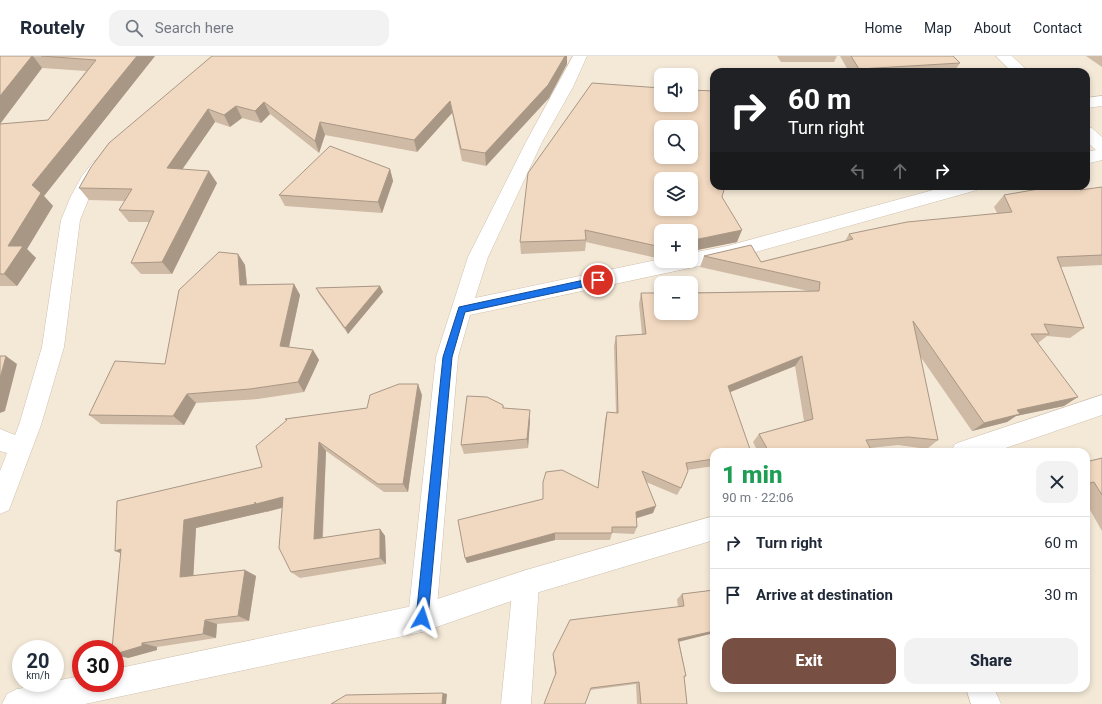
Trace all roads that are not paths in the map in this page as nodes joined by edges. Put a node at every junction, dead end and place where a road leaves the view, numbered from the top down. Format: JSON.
{"nodes":[{"id":1,"x":580,"y":56,"type":"edge"},
{"id":2,"x":1003,"y":56,"type":"edge"},
{"id":3,"x":1016,"y":68,"type":"edge"},
{"id":4,"x":1102,"y":101,"type":"edge"},
{"id":5,"x":1090,"y":102,"type":"edge"},
{"id":6,"x":1090,"y":136,"type":"edge"},
{"id":7,"x":1102,"y":146,"type":"edge"},
{"id":8,"x":109,"y":153,"type":"edge"},
{"id":9,"x":1102,"y":154,"type":"edge"},
{"id":10,"x":1090,"y":157,"type":"edge"},
{"id":11,"x":957,"y":190,"type":"edge"},
{"id":12,"x":698,"y":259,"type":"edge"},
{"id":13,"x":657,"y":268,"type":"edge"},
{"id":14,"x":462,"y":309,"type":"junction"},
{"id":15,"x":1102,"y":405,"type":"edge"},
{"id":16,"x":10,"y":444,"type":"edge"},
{"id":17,"x":975,"y":448,"type":"edge"},
{"id":18,"x":0,"y":502,"type":"edge"},
{"id":19,"x":710,"y":529,"type":"edge"},
{"id":20,"x":526,"y":583,"type":"junction"},
{"id":21,"x":422,"y":618,"type":"junction"},
{"id":22,"x":982,"y":692,"type":"edge"},
{"id":23,"x":17,"y":704,"type":"edge"},
{"id":24,"x":516,"y":704,"type":"edge"},
{"id":25,"x":986,"y":704,"type":"edge"}],
"edges":[{"from":1,"to":14,"type":"street"},
{"from":2,"to":3,"type":"street"},
{"from":4,"to":5,"type":"street"},
{"from":6,"to":7,"type":"street"},
{"from":8,"to":16,"type":"street"},
{"from":9,"to":10,"type":"street"},
{"from":11,"to":12,"type":"street"},
{"from":13,"to":14,"type":"street"},
{"from":14,"to":21,"type":"street"},
{"from":15,"to":17,"type":"street"},
{"from":16,"to":18,"type":"street"},
{"from":19,"to":20,"type":"street"},
{"from":20,"to":21,"type":"street"},
{"from":20,"to":24,"type":"street"},
{"from":21,"to":23,"type":"street"},
{"from":22,"to":25,"type":"street"}]}
